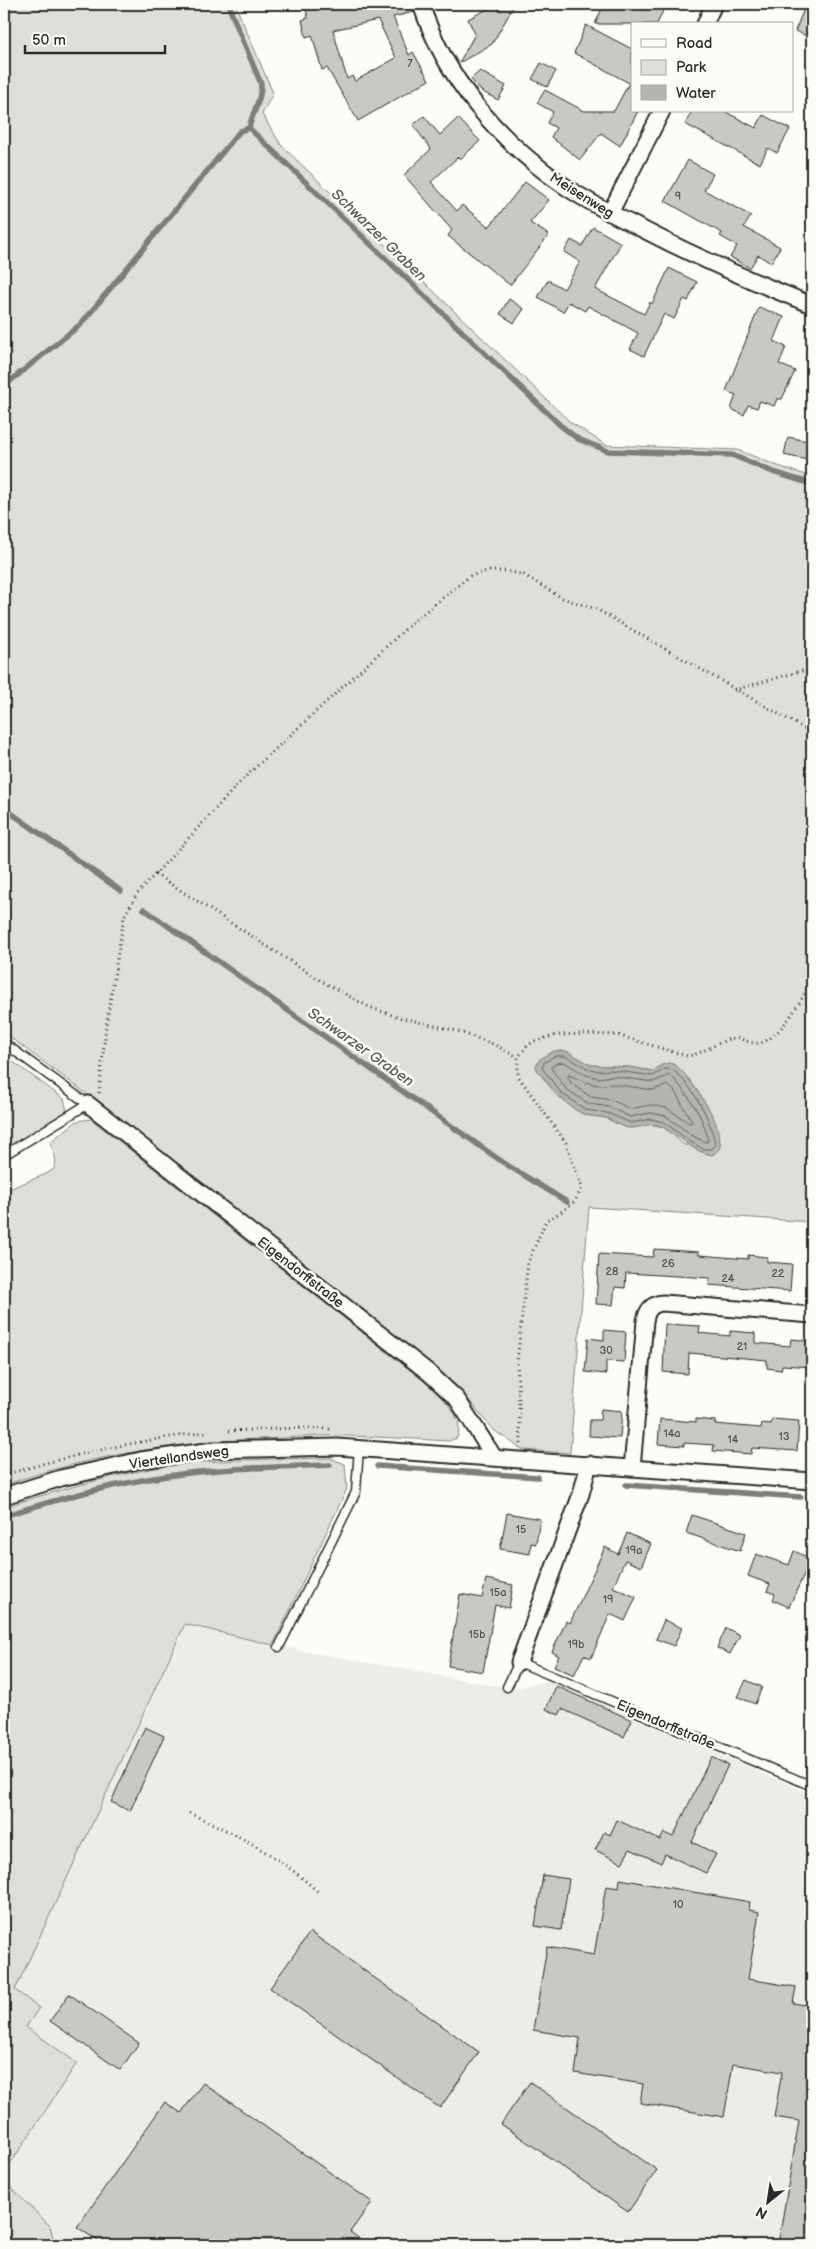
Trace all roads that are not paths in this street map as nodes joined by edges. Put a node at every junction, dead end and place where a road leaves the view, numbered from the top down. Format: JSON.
{"nodes":[{"id":1,"x":421,"y":4,"type":"edge"},
{"id":2,"x":714,"y":4,"type":"edge"},
{"id":3,"x":706,"y":22,"type":"edge"},
{"id":4,"x":661,"y":112,"type":"edge"},
{"id":5,"x":610,"y":213,"type":"junction"},
{"id":6,"x":812,"y":305,"type":"edge"},
{"id":7,"x":4,"y":1043,"type":"edge"},
{"id":8,"x":88,"y":1104,"type":"junction"},
{"id":9,"x":4,"y":1155,"type":"edge"},
{"id":10,"x":812,"y":1315,"type":"edge"},
{"id":11,"x":360,"y":1447,"type":"junction"},
{"id":12,"x":494,"y":1457,"type":"junction"},
{"id":13,"x":589,"y":1464,"type":"junction"},
{"id":14,"x":632,"y":1468,"type":"junction"},
{"id":15,"x":812,"y":1481,"type":"edge"},
{"id":16,"x":4,"y":1496,"type":"edge"},
{"id":17,"x":279,"y":1647,"type":"dead end"},
{"id":18,"x":519,"y":1662,"type":"junction"},
{"id":19,"x":508,"y":1687,"type":"dead end"},
{"id":20,"x":812,"y":1786,"type":"edge"}],
"edges":[{"from":1,"to":5,"type":"street","name":"Meisenweg"},
{"from":2,"to":3,"type":"street"},
{"from":4,"to":5,"type":"street"},
{"from":5,"to":6,"type":"street","name":"Meisenweg"},
{"from":7,"to":8,"type":"lane","name":"Eigendorffstraße"},
{"from":8,"to":9,"type":"lane"},
{"from":8,"to":12,"type":"street","name":"Eigendorffstraße"},
{"from":10,"to":14,"type":"street"},
{"from":11,"to":12,"type":"street","name":"Viertellandsweg"},
{"from":11,"to":16,"type":"street","name":"Viertellandsweg"},
{"from":11,"to":17,"type":"lane"},
{"from":12,"to":13,"type":"street"},
{"from":13,"to":14,"type":"street"},
{"from":13,"to":18,"type":"street"},
{"from":14,"to":15,"type":"street"},
{"from":18,"to":19,"type":"lane"},
{"from":18,"to":20,"type":"lane","name":"Eigendorffstraße"}]}
